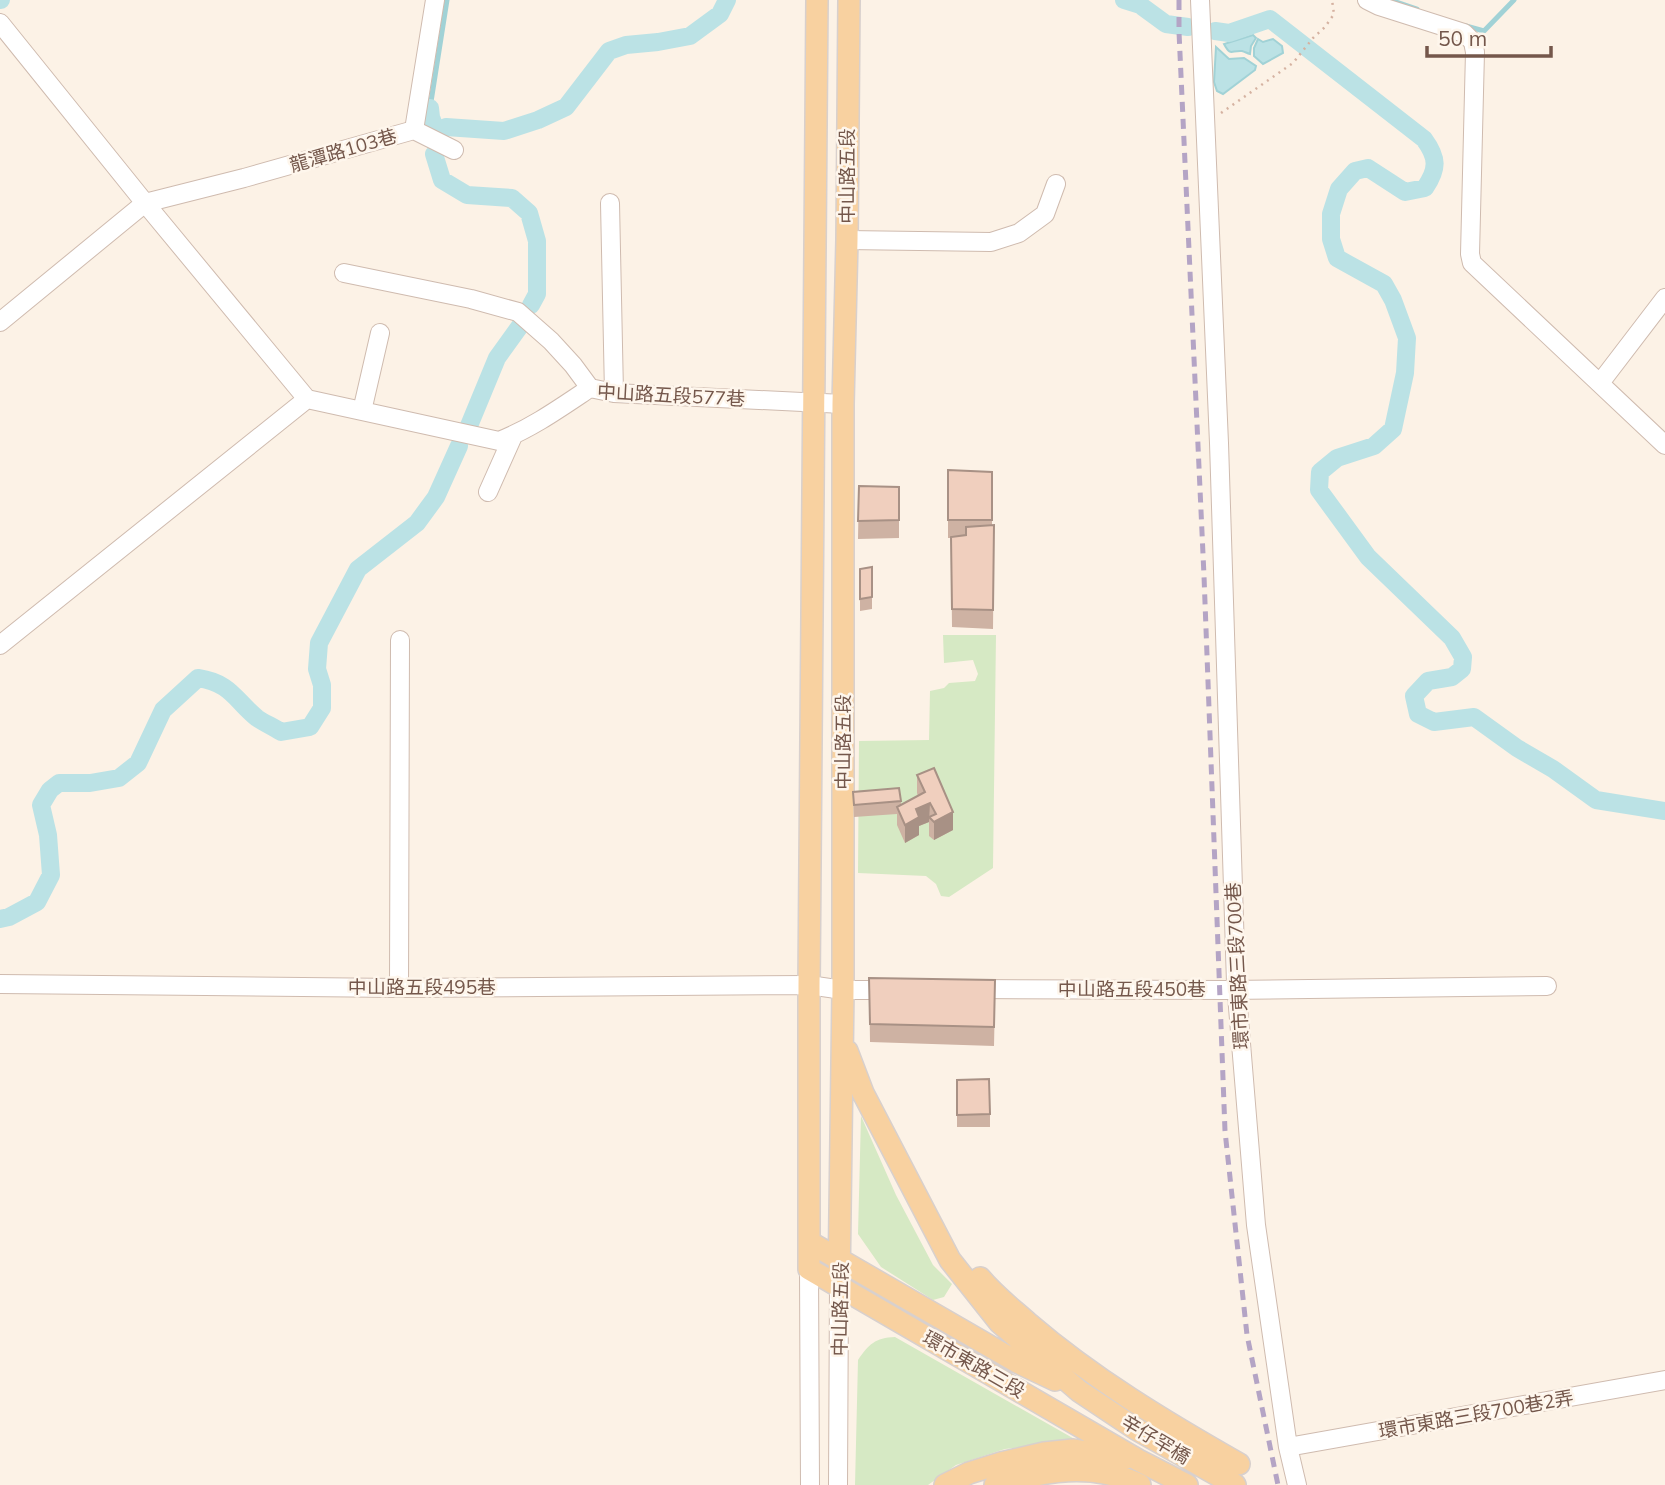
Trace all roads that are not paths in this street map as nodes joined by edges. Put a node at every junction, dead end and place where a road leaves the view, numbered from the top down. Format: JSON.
{"nodes":[{"id":1,"x":435,"y":0,"type":"edge"},
{"id":2,"x":817,"y":0,"type":"edge"},
{"id":3,"x":849,"y":0,"type":"edge"},
{"id":4,"x":1200,"y":0,"type":"edge"},
{"id":5,"x":1367,"y":0,"type":"edge"},
{"id":6,"x":0,"y":23,"type":"edge"},
{"id":7,"x":414,"y":130,"type":"junction"},
{"id":8,"x":454,"y":150,"type":"dead end"},
{"id":9,"x":1056,"y":184,"type":"dead end"},
{"id":10,"x":145,"y":202,"type":"junction"},
{"id":11,"x":610,"y":203,"type":"dead end"},
{"id":12,"x":847,"y":240,"type":"junction"},
{"id":13,"x":344,"y":273,"type":"dead end"},
{"id":14,"x":1665,"y":298,"type":"edge"},
{"id":15,"x":0,"y":322,"type":"edge"},
{"id":16,"x":380,"y":333,"type":"dead end"},
{"id":17,"x":1600,"y":383,"type":"junction"},
{"id":18,"x":590,"y":388,"type":"junction"},
{"id":19,"x":614,"y":393,"type":"junction"},
{"id":20,"x":307,"y":399,"type":"junction"},
{"id":21,"x":814,"y":402,"type":"junction"},
{"id":22,"x":843,"y":404,"type":"junction"},
{"id":23,"x":362,"y":411,"type":"junction"},
{"id":24,"x":513,"y":436,"type":"junction"},
{"id":25,"x":1665,"y":445,"type":"edge"},
{"id":26,"x":488,"y":492,"type":"dead end"},
{"id":27,"x":400,"y":640,"type":"dead end"},
{"id":28,"x":0,"y":645,"type":"edge"},
{"id":29,"x":0,"y":984,"type":"edge"},
{"id":30,"x":809,"y":985,"type":"junction"},
{"id":31,"x":1547,"y":986,"type":"dead end"},
{"id":32,"x":399,"y":988,"type":"junction"},
{"id":33,"x":911,"y":989,"type":"edge"},
{"id":34,"x":952,"y":989,"type":"edge"},
{"id":35,"x":843,"y":990,"type":"junction"},
{"id":36,"x":1237,"y":990,"type":"junction"},
{"id":37,"x":842,"y":1036,"type":"junction"},
{"id":38,"x":924,"y":1209,"type":"junction"},
{"id":39,"x":809,"y":1242,"type":"junction"},
{"id":40,"x":841,"y":1260,"type":"junction"},
{"id":41,"x":809,"y":1269,"type":"junction"},
{"id":42,"x":839,"y":1286,"type":"junction"},
{"id":43,"x":1665,"y":1380,"type":"edge"},
{"id":44,"x":1079,"y":1391,"type":"junction"},
{"id":45,"x":1288,"y":1447,"type":"junction"},
{"id":46,"x":1138,"y":1460,"type":"junction"},
{"id":47,"x":1240,"y":1474,"type":"edge"},
{"id":48,"x":810,"y":1485,"type":"edge"},
{"id":49,"x":838,"y":1485,"type":"edge"},
{"id":50,"x":945,"y":1485,"type":"edge"},
{"id":51,"x":995,"y":1485,"type":"edge"},
{"id":52,"x":1140,"y":1485,"type":"edge"},
{"id":53,"x":1186,"y":1485,"type":"edge"},
{"id":54,"x":1235,"y":1485,"type":"edge"},
{"id":55,"x":1297,"y":1485,"type":"edge"}],
"edges":[{"from":1,"to":7,"type":"street","name":"龍潭路103巷"},
{"from":2,"to":21,"type":"main road","name":"中山路五段"},
{"from":3,"to":12,"type":"main road","name":"中山路五段"},
{"from":4,"to":36,"type":"street","name":"環市東路三段700巷"},
{"from":5,"to":17,"type":"street"},
{"from":6,"to":10,"type":"street"},
{"from":7,"to":8,"type":"street"},
{"from":7,"to":10,"type":"street","name":"龍潭路103巷"},
{"from":9,"to":12,"type":"street"},
{"from":10,"to":15,"type":"street","name":"龍潭路103巷"},
{"from":10,"to":20,"type":"street"},
{"from":11,"to":19,"type":"street"},
{"from":12,"to":22,"type":"main road","name":"中山路五段"},
{"from":13,"to":18,"type":"street"},
{"from":14,"to":17,"type":"street"},
{"from":16,"to":23,"type":"street"},
{"from":17,"to":25,"type":"street"},
{"from":18,"to":19,"type":"street","name":"中山路五段577巷"},
{"from":18,"to":24,"type":"street","name":"中山路五段577巷"},
{"from":19,"to":21,"type":"street","name":"中山路五段577巷"},
{"from":20,"to":23,"type":"street","name":"中山路五段577巷"},
{"from":20,"to":28,"type":"street"},
{"from":21,"to":22,"type":"street","name":"中山路五段577巷"},
{"from":21,"to":30,"type":"main road","name":"中山路五段"},
{"from":22,"to":35,"type":"main road","name":"中山路五段"},
{"from":23,"to":24,"type":"street","name":"中山路五段577巷"},
{"from":24,"to":26,"type":"street"},
{"from":27,"to":32,"type":"street"},
{"from":29,"to":32,"type":"street","name":"中山路五段495巷"},
{"from":30,"to":32,"type":"street","name":"中山路五段495巷"},
{"from":30,"to":35,"type":"street","name":"中山路五段495巷"},
{"from":30,"to":39,"type":"main road","name":"中山路五段"},
{"from":31,"to":36,"type":"street","name":"中山路五段450巷"},
{"from":33,"to":35,"type":"street"},
{"from":34,"to":36,"type":"street","name":"中山路五段450巷"},
{"from":35,"to":37,"type":"main road","name":"中山路五段"},
{"from":36,"to":45,"type":"street","name":"環市東路三段700巷"},
{"from":37,"to":38,"type":"main road"},
{"from":37,"to":40,"type":"main road","name":"中山路五段"},
{"from":38,"to":44,"type":"main road"},
{"from":38,"to":47,"type":"main road"},
{"from":39,"to":40,"type":"main road","name":"環市東路三段"},
{"from":39,"to":41,"type":"main road","name":"中山路五段"},
{"from":40,"to":42,"type":"main road","name":"中山路五段"},
{"from":40,"to":44,"type":"main road","name":"環市東路三段"},
{"from":41,"to":42,"type":"main road","name":"環市東路三段"},
{"from":41,"to":48,"type":"street","name":"中山路五段"},
{"from":42,"to":46,"type":"main road","name":"環市東路三段"},
{"from":42,"to":49,"type":"street","name":"中山路五段"},
{"from":43,"to":45,"type":"street","name":"環市東路三段700巷2弄"},
{"from":44,"to":54,"type":"main road","name":"辛仔罕橋"},
{"from":45,"to":55,"type":"street","name":"環市東路三段700巷"},
{"from":46,"to":50,"type":"main road"},
{"from":46,"to":53,"type":"main road","name":"辛仔罕橋"},
{"from":51,"to":52,"type":"main road"}]}
